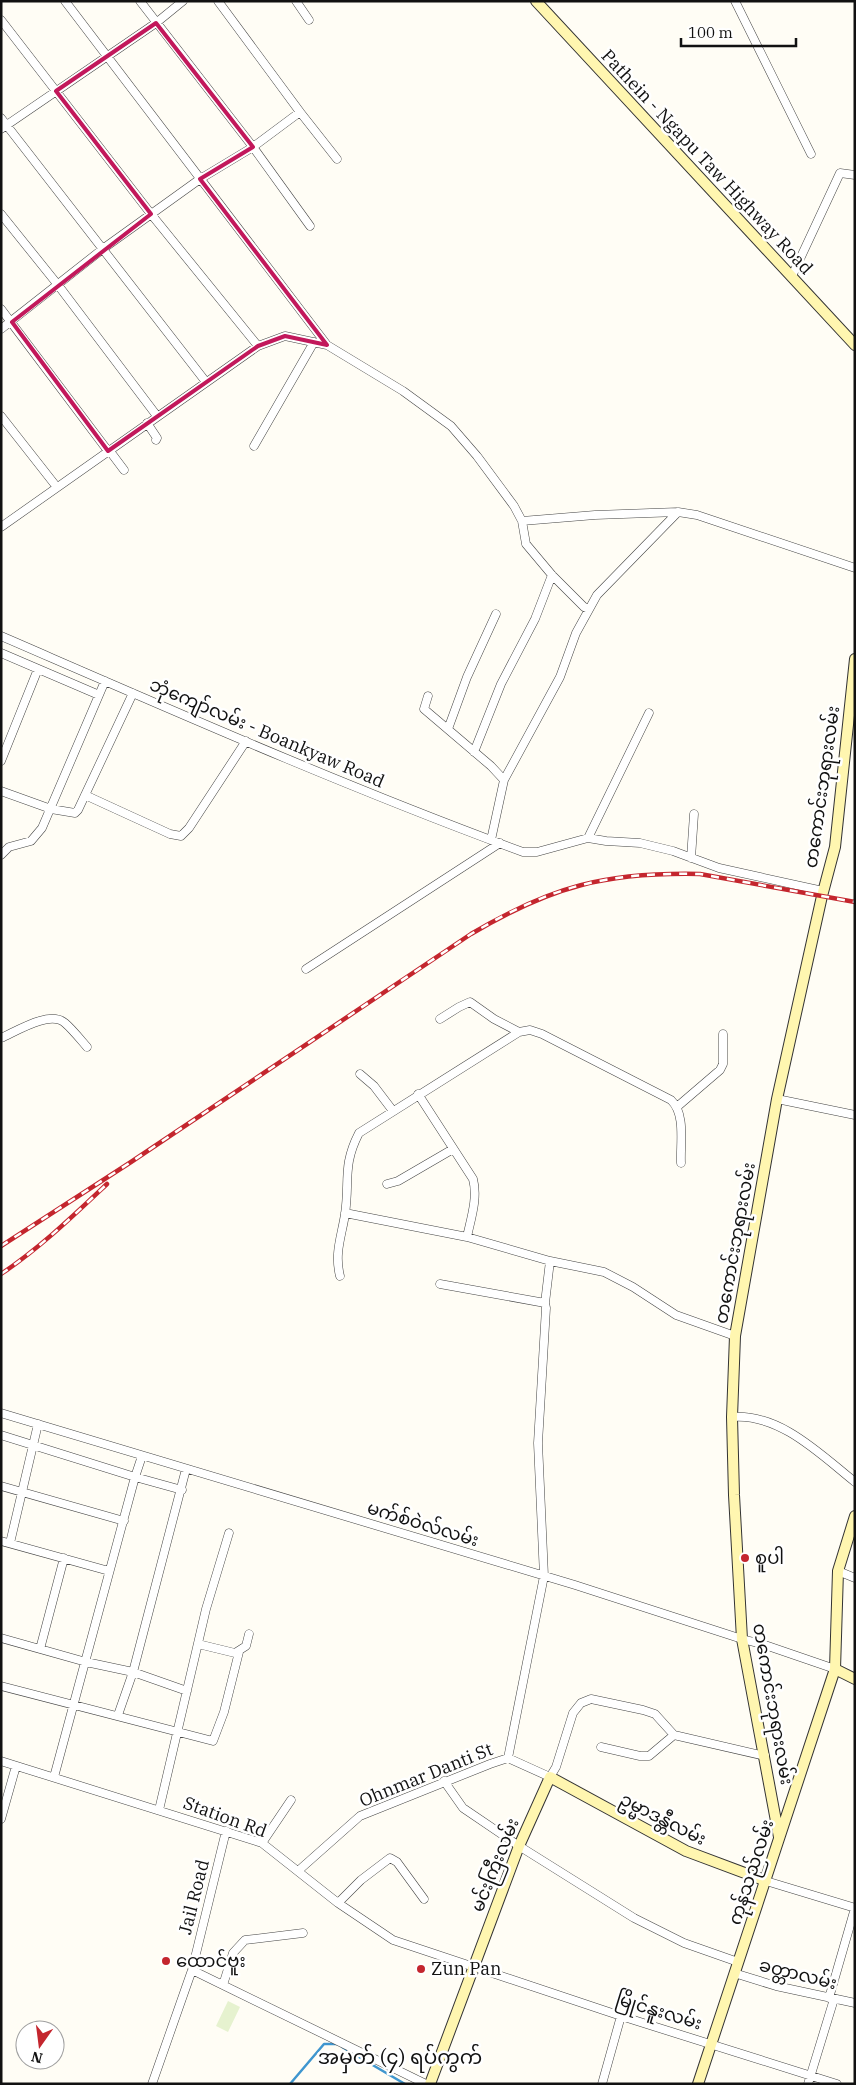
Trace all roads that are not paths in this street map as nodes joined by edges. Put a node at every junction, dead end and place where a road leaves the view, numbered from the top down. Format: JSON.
{"nodes":[{"id":1,"x":66,"y":1,"type":"edge"},
{"id":2,"x":140,"y":1,"type":"edge"},
{"id":3,"x":183,"y":1,"type":"edge"},
{"id":4,"x":218,"y":1,"type":"edge"},
{"id":5,"x":296,"y":1,"type":"edge"},
{"id":6,"x":536,"y":1,"type":"edge"},
{"id":7,"x":735,"y":1,"type":"edge"},
{"id":8,"x":1,"y":20,"type":"edge"},
{"id":9,"x":309,"y":20,"type":"dead end"},
{"id":10,"x":156,"y":23,"type":"junction"},
{"id":11,"x":108,"y":56,"type":"junction"},
{"id":12,"x":56,"y":91,"type":"junction"},
{"id":13,"x":300,"y":112,"type":"junction"},
{"id":14,"x":1,"y":118,"type":"edge"},
{"id":15,"x":4,"y":127,"type":"edge"},
{"id":16,"x":253,"y":147,"type":"junction"},
{"id":17,"x":811,"y":154,"type":"dead end"},
{"id":18,"x":337,"y":159,"type":"dead end"},
{"id":19,"x":855,"y":175,"type":"edge"},
{"id":20,"x":200,"y":179,"type":"junction"},
{"id":21,"x":1,"y":214,"type":"edge"},
{"id":22,"x":151,"y":214,"type":"junction"},
{"id":23,"x":310,"y":226,"type":"dead end"},
{"id":24,"x":104,"y":248,"type":"junction"},
{"id":25,"x":792,"y":276,"type":"junction"},
{"id":26,"x":58,"y":285,"type":"junction"},
{"id":27,"x":1,"y":309,"type":"edge"},
{"id":28,"x":12,"y":322,"type":"junction"},
{"id":29,"x":1,"y":329,"type":"edge"},
{"id":30,"x":314,"y":342,"type":"junction"},
{"id":31,"x":327,"y":345,"type":"junction"},
{"id":32,"x":258,"y":346,"type":"junction"},
{"id":33,"x":855,"y":346,"type":"edge"},
{"id":34,"x":206,"y":382,"type":"junction"},
{"id":35,"x":1,"y":416,"type":"edge"},
{"id":36,"x":157,"y":416,"type":"junction"},
{"id":37,"x":147,"y":423,"type":"junction"},
{"id":38,"x":156,"y":440,"type":"dead end"},
{"id":39,"x":254,"y":446,"type":"dead end"},
{"id":40,"x":109,"y":450,"type":"junction"},
{"id":41,"x":124,"y":470,"type":"dead end"},
{"id":42,"x":56,"y":486,"type":"junction"},
{"id":43,"x":678,"y":512,"type":"junction"},
{"id":44,"x":522,"y":521,"type":"junction"},
{"id":45,"x":3,"y":523,"type":"edge"},
{"id":46,"x":855,"y":568,"type":"edge"},
{"id":47,"x":552,"y":575,"type":"junction"},
{"id":48,"x":589,"y":609,"type":"junction"},
{"id":49,"x":496,"y":614,"type":"dead end"},
{"id":50,"x":1,"y":636,"type":"edge"},
{"id":51,"x":1,"y":653,"type":"edge"},
{"id":52,"x":855,"y":658,"type":"edge"},
{"id":53,"x":38,"y":669,"type":"junction"},
{"id":54,"x":105,"y":681,"type":"junction"},
{"id":55,"x":133,"y":693,"type":"junction"},
{"id":56,"x":99,"y":695,"type":"junction"},
{"id":57,"x":428,"y":696,"type":"dead end"},
{"id":58,"x":649,"y":713,"type":"dead end"},
{"id":59,"x":448,"y":729,"type":"junction"},
{"id":60,"x":246,"y":741,"type":"junction"},
{"id":61,"x":474,"y":752,"type":"junction"},
{"id":62,"x":1,"y":761,"type":"edge"},
{"id":63,"x":504,"y":780,"type":"junction"},
{"id":64,"x":1,"y":792,"type":"edge"},
{"id":65,"x":85,"y":795,"type":"junction"},
{"id":66,"x":51,"y":809,"type":"junction"},
{"id":67,"x":694,"y":814,"type":"dead end"},
{"id":68,"x":588,"y":838,"type":"junction"},
{"id":69,"x":491,"y":840,"type":"junction"},
{"id":70,"x":500,"y":843,"type":"junction"},
{"id":71,"x":1,"y":855,"type":"edge"},
{"id":72,"x":691,"y":858,"type":"junction"},
{"id":73,"x":823,"y":891,"type":"junction"},
{"id":74,"x":306,"y":969,"type":"dead end"},
{"id":75,"x":440,"y":1019,"type":"dead end"},
{"id":76,"x":519,"y":1032,"type":"junction"},
{"id":77,"x":723,"y":1034,"type":"dead end"},
{"id":78,"x":1,"y":1038,"type":"edge"},
{"id":79,"x":87,"y":1047,"type":"dead end"},
{"id":80,"x":360,"y":1074,"type":"dead end"},
{"id":81,"x":418,"y":1094,"type":"junction"},
{"id":82,"x":777,"y":1099,"type":"junction"},
{"id":83,"x":678,"y":1106,"type":"junction"},
{"id":84,"x":393,"y":1111,"type":"junction"},
{"id":85,"x":855,"y":1115,"type":"edge"},
{"id":86,"x":453,"y":1148,"type":"junction"},
{"id":87,"x":681,"y":1163,"type":"dead end"},
{"id":88,"x":387,"y":1184,"type":"dead end"},
{"id":89,"x":345,"y":1213,"type":"junction"},
{"id":90,"x":468,"y":1236,"type":"junction"},
{"id":91,"x":550,"y":1261,"type":"junction"},
{"id":92,"x":340,"y":1276,"type":"dead end"},
{"id":93,"x":440,"y":1284,"type":"dead end"},
{"id":94,"x":545,"y":1303,"type":"junction"},
{"id":95,"x":735,"y":1336,"type":"junction"},
{"id":96,"x":1,"y":1413,"type":"edge"},
{"id":97,"x":732,"y":1417,"type":"junction"},
{"id":98,"x":38,"y":1424,"type":"junction"},
{"id":99,"x":1,"y":1435,"type":"edge"},
{"id":100,"x":32,"y":1444,"type":"junction"},
{"id":101,"x":142,"y":1456,"type":"junction"},
{"id":102,"x":186,"y":1469,"type":"junction"},
{"id":103,"x":134,"y":1477,"type":"junction"},
{"id":104,"x":855,"y":1482,"type":"edge"},
{"id":105,"x":1,"y":1486,"type":"edge"},
{"id":106,"x":182,"y":1490,"type":"junction"},
{"id":107,"x":21,"y":1492,"type":"junction"},
{"id":108,"x":855,"y":1516,"type":"edge"},
{"id":109,"x":124,"y":1521,"type":"junction"},
{"id":110,"x":229,"y":1533,"type":"dead end"},
{"id":111,"x":1,"y":1540,"type":"edge"},
{"id":112,"x":10,"y":1543,"type":"junction"},
{"id":113,"x":64,"y":1558,"type":"junction"},
{"id":114,"x":109,"y":1571,"type":"junction"},
{"id":115,"x":838,"y":1571,"type":"junction"},
{"id":116,"x":544,"y":1576,"type":"junction"},
{"id":117,"x":855,"y":1578,"type":"edge"},
{"id":118,"x":249,"y":1634,"type":"dead end"},
{"id":119,"x":1,"y":1638,"type":"edge"},
{"id":120,"x":742,"y":1639,"type":"junction"},
{"id":121,"x":198,"y":1644,"type":"junction"},
{"id":122,"x":40,"y":1649,"type":"junction"},
{"id":123,"x":239,"y":1652,"type":"junction"},
{"id":124,"x":86,"y":1662,"type":"junction"},
{"id":125,"x":835,"y":1669,"type":"junction"},
{"id":126,"x":133,"y":1672,"type":"junction"},
{"id":127,"x":855,"y":1679,"type":"edge"},
{"id":128,"x":1,"y":1686,"type":"edge"},
{"id":129,"x":187,"y":1691,"type":"junction"},
{"id":130,"x":74,"y":1706,"type":"junction"},
{"id":131,"x":118,"y":1715,"type":"junction"},
{"id":132,"x":178,"y":1732,"type":"junction"},
{"id":133,"x":674,"y":1735,"type":"junction"},
{"id":134,"x":601,"y":1747,"type":"dead end"},
{"id":135,"x":765,"y":1756,"type":"junction"},
{"id":136,"x":508,"y":1758,"type":"junction"},
{"id":137,"x":1,"y":1761,"type":"edge"},
{"id":138,"x":16,"y":1766,"type":"junction"},
{"id":139,"x":54,"y":1777,"type":"junction"},
{"id":140,"x":550,"y":1777,"type":"junction"},
{"id":141,"x":444,"y":1781,"type":"junction"},
{"id":142,"x":291,"y":1800,"type":"dead end"},
{"id":143,"x":159,"y":1810,"type":"junction"},
{"id":144,"x":1,"y":1819,"type":"edge"},
{"id":145,"x":226,"y":1831,"type":"junction"},
{"id":146,"x":780,"y":1837,"type":"junction"},
{"id":147,"x":262,"y":1843,"type":"junction"},
{"id":148,"x":519,"y":1846,"type":"junction"},
{"id":149,"x":298,"y":1871,"type":"junction"},
{"id":150,"x":766,"y":1880,"type":"junction"},
{"id":151,"x":424,"y":1899,"type":"dead end"},
{"id":152,"x":338,"y":1904,"type":"junction"},
{"id":153,"x":855,"y":1908,"type":"edge"},
{"id":154,"x":303,"y":1934,"type":"dead end"},
{"id":155,"x":738,"y":1962,"type":"junction"},
{"id":156,"x":473,"y":1966,"type":"junction"},
{"id":157,"x":192,"y":1970,"type":"junction"},
{"id":158,"x":734,"y":1973,"type":"junction"},
{"id":159,"x":223,"y":1986,"type":"junction"},
{"id":160,"x":832,"y":1998,"type":"junction"},
{"id":161,"x":855,"y":2003,"type":"edge"},
{"id":162,"x":621,"y":2016,"type":"junction"},
{"id":163,"x":710,"y":2043,"type":"junction"},
{"id":164,"x":810,"y":2075,"type":"junction"},
{"id":165,"x":152,"y":2084,"type":"edge"},
{"id":166,"x":428,"y":2084,"type":"edge"},
{"id":167,"x":602,"y":2084,"type":"edge"},
{"id":168,"x":698,"y":2084,"type":"edge"},
{"id":169,"x":808,"y":2084,"type":"edge"},
{"id":170,"x":837,"y":2084,"type":"edge"}],
"edges":[{"from":1,"to":11,"type":"street"},
{"from":2,"to":10,"type":"street"},
{"from":3,"to":10,"type":"street"},
{"from":4,"to":13,"type":"street"},
{"from":5,"to":9,"type":"street"},
{"from":6,"to":25,"type":"main road","name":"Pathein - Ngapu Taw Highway Road"},
{"from":7,"to":17,"type":"street"},
{"from":8,"to":12,"type":"street"},
{"from":10,"to":11,"type":"street"},
{"from":10,"to":16,"type":"street"},
{"from":11,"to":12,"type":"street"},
{"from":11,"to":20,"type":"street"},
{"from":12,"to":15,"type":"street"},
{"from":12,"to":22,"type":"street"},
{"from":13,"to":16,"type":"street"},
{"from":13,"to":18,"type":"street"},
{"from":14,"to":15,"type":"street"},
{"from":15,"to":24,"type":"street"},
{"from":16,"to":20,"type":"street"},
{"from":16,"to":23,"type":"street"},
{"from":19,"to":25,"type":"street"},
{"from":20,"to":22,"type":"street"},
{"from":20,"to":31,"type":"street"},
{"from":21,"to":26,"type":"street"},
{"from":22,"to":24,"type":"street"},
{"from":22,"to":32,"type":"street"},
{"from":24,"to":26,"type":"street"},
{"from":24,"to":34,"type":"street"},
{"from":25,"to":33,"type":"main road","name":"Pathein - Ngapu Taw Highway Road"},
{"from":26,"to":28,"type":"street"},
{"from":26,"to":36,"type":"street"},
{"from":27,"to":28,"type":"street"},
{"from":28,"to":29,"type":"street"},
{"from":28,"to":40,"type":"street"},
{"from":30,"to":31,"type":"street"},
{"from":30,"to":32,"type":"street"},
{"from":30,"to":39,"type":"street"},
{"from":31,"to":44,"type":"street"},
{"from":32,"to":34,"type":"street"},
{"from":34,"to":36,"type":"street"},
{"from":35,"to":42,"type":"street"},
{"from":36,"to":37,"type":"street"},
{"from":37,"to":38,"type":"street"},
{"from":37,"to":40,"type":"street"},
{"from":40,"to":41,"type":"street"},
{"from":40,"to":42,"type":"street"},
{"from":42,"to":45,"type":"street"},
{"from":43,"to":44,"type":"street"},
{"from":43,"to":46,"type":"street"},
{"from":43,"to":48,"type":"street"},
{"from":44,"to":47,"type":"street"},
{"from":47,"to":48,"type":"street"},
{"from":47,"to":61,"type":"street"},
{"from":48,"to":63,"type":"street"},
{"from":49,"to":59,"type":"street"},
{"from":50,"to":54,"type":"street","name":"ဘုံကျော်လမ်း - Boankyaw Road"},
{"from":51,"to":53,"type":"street"},
{"from":52,"to":73,"type":"main road","name":"တကောင်းဘုရားလမ်း"},
{"from":53,"to":56,"type":"street"},
{"from":53,"to":62,"type":"street"},
{"from":54,"to":55,"type":"street","name":"ဘုံကျော်လမ်း - Boankyaw Road"},
{"from":54,"to":56,"type":"street"},
{"from":55,"to":60,"type":"street","name":"ဘုံကျော်လမ်း - Boankyaw Road"},
{"from":55,"to":65,"type":"street"},
{"from":56,"to":66,"type":"street"},
{"from":57,"to":59,"type":"street"},
{"from":58,"to":68,"type":"street"},
{"from":59,"to":61,"type":"street"},
{"from":60,"to":65,"type":"street"},
{"from":60,"to":69,"type":"street","name":"ဘုံကျော်လမ်း - Boankyaw Road"},
{"from":61,"to":63,"type":"street"},
{"from":63,"to":69,"type":"street"},
{"from":64,"to":66,"type":"street"},
{"from":65,"to":66,"type":"street"},
{"from":66,"to":71,"type":"street"},
{"from":67,"to":72,"type":"street"},
{"from":68,"to":70,"type":"street","name":"ဘုံကျော်လမ်း - Boankyaw Road"},
{"from":68,"to":72,"type":"street"},
{"from":69,"to":70,"type":"street","name":"ဘုံကျော်လမ်း - Boankyaw Road"},
{"from":70,"to":74,"type":"street"},
{"from":72,"to":73,"type":"street"},
{"from":73,"to":82,"type":"main road","name":"တကောင်းဘုရားလမ်း"},
{"from":75,"to":76,"type":"street"},
{"from":76,"to":81,"type":"street"},
{"from":76,"to":83,"type":"street"},
{"from":77,"to":83,"type":"street"},
{"from":78,"to":79,"type":"street"},
{"from":80,"to":84,"type":"street"},
{"from":81,"to":84,"type":"street"},
{"from":81,"to":86,"type":"street"},
{"from":82,"to":85,"type":"street"},
{"from":82,"to":95,"type":"main road","name":"တကောင်းဘုရားလမ်း"},
{"from":83,"to":87,"type":"street"},
{"from":84,"to":89,"type":"street"},
{"from":86,"to":88,"type":"street"},
{"from":86,"to":90,"type":"street"},
{"from":89,"to":90,"type":"street"},
{"from":89,"to":92,"type":"street"},
{"from":90,"to":91,"type":"street"},
{"from":91,"to":94,"type":"street"},
{"from":91,"to":95,"type":"street"},
{"from":93,"to":94,"type":"street"},
{"from":94,"to":116,"type":"street"},
{"from":95,"to":97,"type":"main road","name":"တကောင်းဘုရားလမ်း"},
{"from":96,"to":98,"type":"street","name":"မက်စ်ဝဲလ်လမ်း"},
{"from":97,"to":104,"type":"street"},
{"from":97,"to":120,"type":"main road","name":"တကောင်းဘုရားလမ်း"},
{"from":98,"to":100,"type":"street"},
{"from":98,"to":101,"type":"street","name":"မက်စ်ဝဲလ်လမ်း"},
{"from":99,"to":100,"type":"street"},
{"from":100,"to":103,"type":"street"},
{"from":100,"to":107,"type":"street"},
{"from":101,"to":102,"type":"street","name":"မက်စ်ဝဲလ်လမ်း"},
{"from":101,"to":103,"type":"street"},
{"from":102,"to":106,"type":"street"},
{"from":102,"to":116,"type":"street","name":"မက်စ်ဝဲလ်လမ်း"},
{"from":103,"to":106,"type":"street"},
{"from":103,"to":109,"type":"street"},
{"from":105,"to":107,"type":"street"},
{"from":106,"to":126,"type":"street"},
{"from":107,"to":109,"type":"street"},
{"from":107,"to":112,"type":"street"},
{"from":108,"to":115,"type":"main road","name":"ကုန်သည်လမ်း"},
{"from":109,"to":114,"type":"street"},
{"from":110,"to":121,"type":"street"},
{"from":111,"to":112,"type":"street"},
{"from":112,"to":113,"type":"street"},
{"from":113,"to":114,"type":"street"},
{"from":113,"to":122,"type":"street"},
{"from":114,"to":124,"type":"street"},
{"from":115,"to":117,"type":"street"},
{"from":115,"to":125,"type":"main road","name":"ကုန်သည်လမ်း"},
{"from":116,"to":120,"type":"street","name":"မက်စ်ဝဲလ်လမ်း"},
{"from":116,"to":136,"type":"street"},
{"from":118,"to":123,"type":"street"},
{"from":119,"to":122,"type":"street"},
{"from":120,"to":125,"type":"street","name":"မက်စ်ဝဲလ်လမ်း"},
{"from":120,"to":135,"type":"main road","name":"တကောင်းဘုရားလမ်း"},
{"from":121,"to":123,"type":"street"},
{"from":121,"to":129,"type":"street"},
{"from":122,"to":124,"type":"street"},
{"from":123,"to":132,"type":"street"},
{"from":124,"to":126,"type":"street"},
{"from":124,"to":130,"type":"street"},
{"from":125,"to":127,"type":"main road"},
{"from":125,"to":146,"type":"main road","name":"ကုန်သည်လမ်း"},
{"from":126,"to":129,"type":"street"},
{"from":126,"to":131,"type":"street"},
{"from":128,"to":130,"type":"street"},
{"from":129,"to":132,"type":"street"},
{"from":130,"to":131,"type":"street"},
{"from":130,"to":139,"type":"street"},
{"from":131,"to":132,"type":"street"},
{"from":132,"to":143,"type":"street"},
{"from":133,"to":134,"type":"street"},
{"from":133,"to":135,"type":"street"},
{"from":133,"to":140,"type":"street"},
{"from":135,"to":146,"type":"main road","name":"တကောင်းဘုရားလမ်း"},
{"from":136,"to":140,"type":"street","name":"Ohnmar Danti St"},
{"from":136,"to":141,"type":"street","name":"Ohnmar Danti St"},
{"from":137,"to":138,"type":"street","name":"Station Rd"},
{"from":138,"to":139,"type":"street","name":"Station Rd"},
{"from":138,"to":144,"type":"street"},
{"from":139,"to":143,"type":"street","name":"Station Rd"},
{"from":140,"to":148,"type":"main road","name":"မင်းကြီးလမ်း"},
{"from":140,"to":150,"type":"main road","name":"ဥမ္မာဒန္တီလမ်း"},
{"from":141,"to":148,"type":"street"},
{"from":141,"to":149,"type":"street","name":"Ohnmar Danti St"},
{"from":142,"to":147,"type":"street"},
{"from":143,"to":145,"type":"street","name":"Station Rd"},
{"from":145,"to":147,"type":"street","name":"Station Rd"},
{"from":145,"to":157,"type":"street","name":"Jail Road"},
{"from":146,"to":150,"type":"main road","name":"ကုန်သည်လမ်း"},
{"from":147,"to":149,"type":"street","name":"Station Rd"},
{"from":148,"to":155,"type":"street"},
{"from":148,"to":156,"type":"main road","name":"မင်းကြီးလမ်း"},
{"from":149,"to":152,"type":"street","name":"Station Rd"},
{"from":150,"to":153,"type":"street"},
{"from":150,"to":155,"type":"main road","name":"ကုန်သည်လမ်း"},
{"from":151,"to":152,"type":"street"},
{"from":152,"to":156,"type":"street","name":"Station Rd"},
{"from":153,"to":160,"type":"street"},
{"from":154,"to":159,"type":"street"},
{"from":155,"to":158,"type":"main road","name":"ကုန်သည်လမ်း"},
{"from":156,"to":162,"type":"street","name":"မြိုင်နူးလမ်း"},
{"from":156,"to":166,"type":"main road","name":"မင်းကြီးလမ်း"},
{"from":157,"to":159,"type":"street"},
{"from":157,"to":165,"type":"street","name":"Jail Road"},
{"from":158,"to":160,"type":"street","name":"ခတ္တာလမ်း"},
{"from":158,"to":163,"type":"main road","name":"ကုန်သည်လမ်း"},
{"from":159,"to":166,"type":"street"},
{"from":160,"to":161,"type":"street","name":"ခတ္တာလမ်း"},
{"from":160,"to":164,"type":"street"},
{"from":162,"to":163,"type":"street","name":"မြိုင်နူးလမ်း"},
{"from":162,"to":167,"type":"street"},
{"from":163,"to":164,"type":"street","name":"မြိုင်နူးလမ်း"},
{"from":163,"to":168,"type":"main road","name":"ကုန်သည်လမ်း"},
{"from":164,"to":169,"type":"street"},
{"from":164,"to":170,"type":"street","name":"မြိုင်နူးလမ်း"}]}
